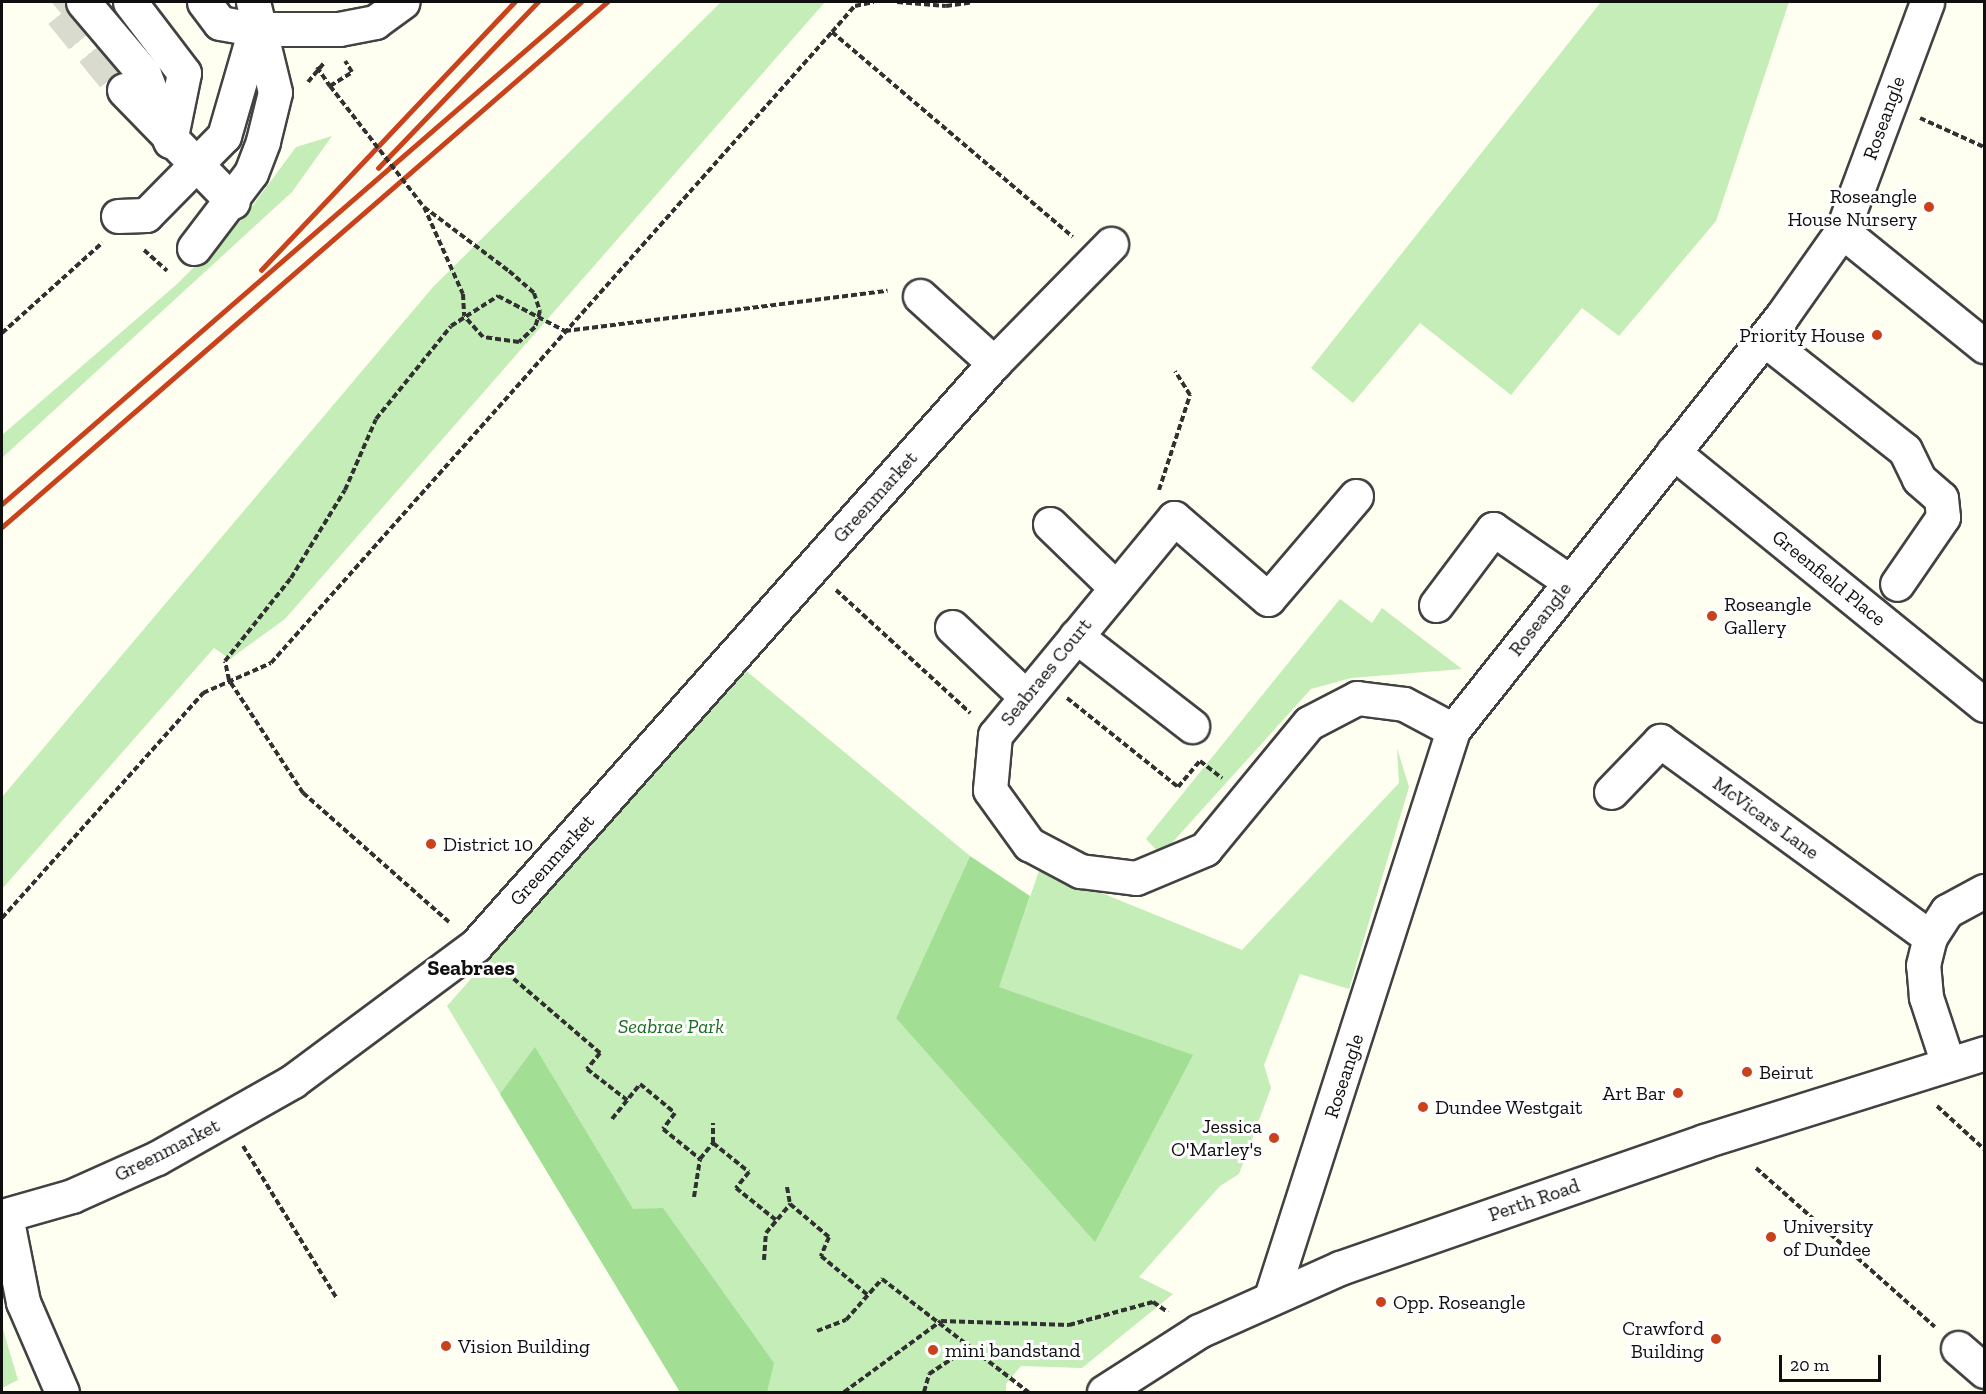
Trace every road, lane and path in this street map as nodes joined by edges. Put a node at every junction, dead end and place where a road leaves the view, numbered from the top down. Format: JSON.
{"nodes":[{"id":1,"x":83,"y":2,"type":"edge"},
{"id":2,"x":130,"y":2,"type":"edge"},
{"id":3,"x":204,"y":2,"type":"edge"},
{"id":4,"x":403,"y":2,"type":"edge"},
{"id":5,"x":874,"y":2,"type":"edge"},
{"id":6,"x":897,"y":2,"type":"edge"},
{"id":7,"x":973,"y":2,"type":"edge"},
{"id":8,"x":1927,"y":2,"type":"edge"},
{"id":9,"x":254,"y":15,"type":"edge"},
{"id":10,"x":832,"y":32,"type":"junction"},
{"id":11,"x":339,"y":53,"type":"dead end"},
{"id":12,"x":317,"y":67,"type":"dead end"},
{"id":13,"x":330,"y":87,"type":"junction"},
{"id":14,"x":124,"y":90,"type":"tunnel mouth"},
{"id":15,"x":1889,"y":103,"type":"junction"},
{"id":16,"x":170,"y":141,"type":"junction"},
{"id":17,"x":1984,"y":147,"type":"edge"},
{"id":18,"x":196,"y":170,"type":"junction"},
{"id":19,"x":233,"y":202,"type":"junction"},
{"id":20,"x":424,"y":207,"type":"junction"},
{"id":21,"x":118,"y":216,"type":"dead end"},
{"id":22,"x":1842,"y":231,"type":"junction"},
{"id":23,"x":194,"y":248,"type":"dead end"},
{"id":24,"x":1105,"y":251,"type":"joint"},
{"id":25,"x":920,"y":296,"type":"joint"},
{"id":26,"x":464,"y":316,"type":"junction"},
{"id":27,"x":565,"y":332,"type":"junction"},
{"id":28,"x":1764,"y":339,"type":"junction"},
{"id":29,"x":1984,"y":346,"type":"edge"},
{"id":30,"x":994,"y":363,"type":"junction"},
{"id":31,"x":1175,"y":371,"type":"dead end"},
{"id":32,"x":1673,"y":452,"type":"junction"},
{"id":33,"x":1356,"y":496,"type":"dead end"},
{"id":34,"x":1174,"y":518,"type":"junction"},
{"id":35,"x":1050,"y":524,"type":"dead end"},
{"id":36,"x":811,"y":567,"type":"junction"},
{"id":37,"x":1569,"y":582,"type":"junction"},
{"id":38,"x":1897,"y":584,"type":"dead end"},
{"id":39,"x":1116,"y":588,"type":"junction"},
{"id":40,"x":1437,"y":605,"type":"dead end"},
{"id":41,"x":952,"y":627,"type":"dead end"},
{"id":42,"x":1076,"y":636,"type":"junction"},
{"id":43,"x":230,"y":680,"type":"junction"},
{"id":44,"x":1034,"y":687,"type":"junction"},
{"id":45,"x":1984,"y":705,"type":"edge"},
{"id":46,"x":1192,"y":726,"type":"dead end"},
{"id":47,"x":1453,"y":730,"type":"junction"},
{"id":48,"x":995,"y":735,"type":"junction"},
{"id":49,"x":1200,"y":760,"type":"dead end"},
{"id":50,"x":1611,"y":792,"type":"dead end"},
{"id":51,"x":1976,"y":894,"type":"edge"},
{"id":52,"x":2,"y":918,"type":"edge"},
{"id":53,"x":1930,"y":937,"type":"junction"},
{"id":54,"x":475,"y":946,"type":"junction"},
{"id":55,"x":1984,"y":1053,"type":"edge"},
{"id":56,"x":1948,"y":1064,"type":"junction"},
{"id":57,"x":627,"y":1100,"type":"junction"},
{"id":58,"x":1937,"y":1106,"type":"dead end"},
{"id":59,"x":226,"y":1119,"type":"junction"},
{"id":60,"x":612,"y":1119,"type":"dead end"},
{"id":61,"x":713,"y":1123,"type":"dead end"},
{"id":62,"x":713,"y":1143,"type":"junction"},
{"id":63,"x":1984,"y":1149,"type":"edge"},
{"id":64,"x":699,"y":1160,"type":"junction"},
{"id":65,"x":1756,"y":1168,"type":"dead end"},
{"id":66,"x":787,"y":1187,"type":"dead end"},
{"id":67,"x":694,"y":1197,"type":"dead end"},
{"id":68,"x":790,"y":1204,"type":"junction"},
{"id":69,"x":4,"y":1216,"type":"edge"},
{"id":70,"x":776,"y":1221,"type":"junction"},
{"id":71,"x":764,"y":1260,"type":"dead end"},
{"id":72,"x":869,"y":1296,"type":"junction"},
{"id":73,"x":1271,"y":1297,"type":"junction"},
{"id":74,"x":338,"y":1299,"type":"dead end"},
{"id":75,"x":941,"y":1321,"type":"junction"},
{"id":76,"x":817,"y":1331,"type":"dead end"},
{"id":77,"x":1199,"y":1331,"type":"junction"},
{"id":78,"x":971,"y":1346,"type":"junction"},
{"id":79,"x":1958,"y":1348,"type":"joint"},
{"id":80,"x":1984,"y":1371,"type":"edge"},
{"id":81,"x":62,"y":1392,"type":"edge"},
{"id":82,"x":844,"y":1392,"type":"edge"},
{"id":83,"x":924,"y":1392,"type":"edge"},
{"id":84,"x":1028,"y":1392,"type":"edge"},
{"id":85,"x":1104,"y":1392,"type":"edge"}],
"edges":[{"from":1,"to":16,"type":"street"},
{"from":2,"to":16,"type":"street"},
{"from":3,"to":9,"type":"street"},
{"from":4,"to":9,"type":"street"},
{"from":5,"to":10,"type":"path"},
{"from":6,"to":7,"type":"path"},
{"from":8,"to":15,"type":"street","name":"Roseangle"},
{"from":9,"to":18,"type":"street"},
{"from":9,"to":19,"type":"street"},
{"from":10,"to":24,"type":"path"},
{"from":10,"to":27,"type":"path"},
{"from":11,"to":13,"type":"path"},
{"from":12,"to":13,"type":"path"},
{"from":13,"to":20,"type":"path","bridge":true},
{"from":14,"to":16,"type":"street"},
{"from":15,"to":17,"type":"path"},
{"from":15,"to":22,"type":"street","name":"Roseangle"},
{"from":16,"to":18,"type":"street"},
{"from":18,"to":19,"type":"street"},
{"from":18,"to":21,"type":"street"},
{"from":19,"to":23,"type":"street"},
{"from":20,"to":26,"type":"path"},
{"from":20,"to":26,"type":"path","bridge":true},
{"from":22,"to":28,"type":"street","name":"Roseangle"},
{"from":22,"to":29,"type":"street"},
{"from":24,"to":30,"type":"street","name":"Greenmarket"},
{"from":25,"to":27,"type":"path"},
{"from":25,"to":30,"type":"street"},
{"from":26,"to":27,"type":"path"},
{"from":26,"to":43,"type":"path"},
{"from":27,"to":43,"type":"path"},
{"from":28,"to":32,"type":"street","name":"Roseangle"},
{"from":28,"to":38,"type":"street"},
{"from":30,"to":36,"type":"street","name":"Greenmarket"},
{"from":31,"to":34,"type":"path"},
{"from":32,"to":37,"type":"street","name":"Roseangle"},
{"from":32,"to":45,"type":"street","name":"Greenfield Place"},
{"from":33,"to":34,"type":"street"},
{"from":34,"to":39,"type":"street","name":"Seabraes Court"},
{"from":35,"to":39,"type":"street"},
{"from":36,"to":48,"type":"path"},
{"from":36,"to":54,"type":"street","name":"Greenmarket"},
{"from":37,"to":40,"type":"street"},
{"from":37,"to":47,"type":"street","name":"Roseangle"},
{"from":39,"to":42,"type":"street","name":"Seabraes Court"},
{"from":41,"to":44,"type":"street"},
{"from":42,"to":44,"type":"street","name":"Seabraes Court"},
{"from":42,"to":46,"type":"street"},
{"from":43,"to":52,"type":"path"},
{"from":43,"to":54,"type":"path"},
{"from":44,"to":48,"type":"street","name":"Seabraes Court"},
{"from":44,"to":49,"type":"path"},
{"from":47,"to":48,"type":"street","name":"Seabraes Court"},
{"from":47,"to":73,"type":"street","name":"Roseangle"},
{"from":50,"to":53,"type":"street","name":"McVicars Lane"},
{"from":51,"to":53,"type":"street"},
{"from":53,"to":56,"type":"street"},
{"from":54,"to":57,"type":"path"},
{"from":54,"to":59,"type":"street","name":"Greenmarket"},
{"from":55,"to":56,"type":"street","name":"Perth Road"},
{"from":56,"to":73,"type":"street","name":"Perth Road"},
{"from":57,"to":60,"type":"path"},
{"from":57,"to":64,"type":"path"},
{"from":58,"to":63,"type":"path"},
{"from":59,"to":69,"type":"street","name":"Greenmarket"},
{"from":59,"to":74,"type":"path"},
{"from":61,"to":62,"type":"path"},
{"from":62,"to":64,"type":"path"},
{"from":62,"to":70,"type":"path"},
{"from":64,"to":67,"type":"path"},
{"from":65,"to":79,"type":"path"},
{"from":66,"to":68,"type":"path"},
{"from":68,"to":70,"type":"path"},
{"from":68,"to":72,"type":"path"},
{"from":69,"to":81,"type":"street"},
{"from":70,"to":71,"type":"path"},
{"from":72,"to":75,"type":"path"},
{"from":72,"to":76,"type":"path"},
{"from":73,"to":77,"type":"street","name":"Perth Road"},
{"from":75,"to":77,"type":"path"},
{"from":75,"to":78,"type":"path"},
{"from":75,"to":82,"type":"path"},
{"from":77,"to":85,"type":"street","name":"Perth Road"},
{"from":78,"to":83,"type":"path"},
{"from":78,"to":84,"type":"path"},
{"from":79,"to":80,"type":"street"}]}
